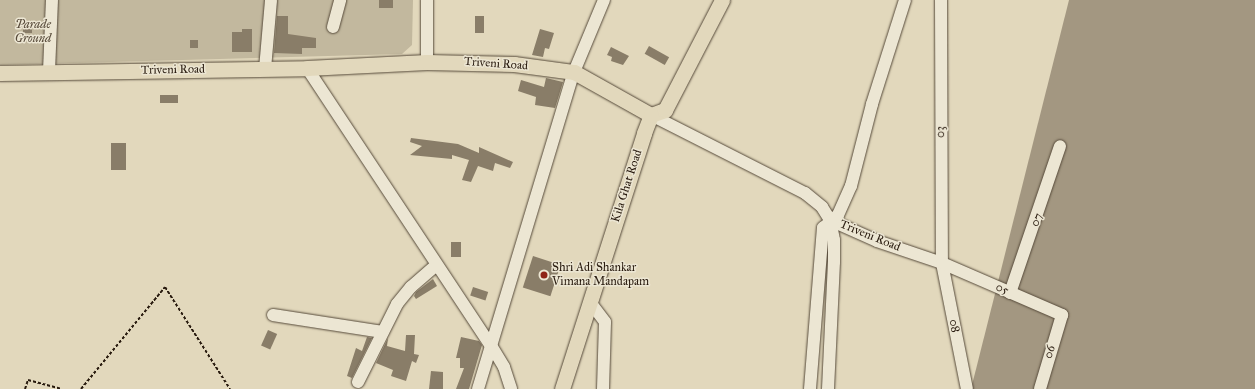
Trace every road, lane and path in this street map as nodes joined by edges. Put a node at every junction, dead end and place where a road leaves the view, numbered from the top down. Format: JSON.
{"nodes":[{"id":1,"x":52,"y":0,"type":"edge"},
{"id":2,"x":271,"y":0,"type":"edge"},
{"id":3,"x":340,"y":0,"type":"edge"},
{"id":4,"x":428,"y":0,"type":"edge"},
{"id":5,"x":604,"y":0,"type":"edge"},
{"id":6,"x":722,"y":0,"type":"edge"},
{"id":7,"x":905,"y":0,"type":"edge"},
{"id":8,"x":940,"y":0,"type":"edge"},
{"id":9,"x":333,"y":27,"type":"dead end"},
{"id":10,"x":427,"y":62,"type":"junction"},
{"id":11,"x":307,"y":68,"type":"junction"},
{"id":12,"x":265,"y":69,"type":"junction"},
{"id":13,"x":49,"y":71,"type":"junction"},
{"id":14,"x":0,"y":72,"type":"edge"},
{"id":15,"x":574,"y":72,"type":"junction"},
{"id":16,"x":651,"y":115,"type":"junction"},
{"id":17,"x":1060,"y":146,"type":"dead end"},
{"id":18,"x":830,"y":220,"type":"junction"},
{"id":19,"x":942,"y":263,"type":"junction"},
{"id":20,"x":436,"y":265,"type":"junction"},
{"id":21,"x":1010,"y":293,"type":"junction"},
{"id":22,"x":590,"y":302,"type":"junction"},
{"id":23,"x":273,"y":315,"type":"dead end"},
{"id":24,"x":1062,"y":315,"type":"joint"},
{"id":25,"x":383,"y":332,"type":"junction"},
{"id":26,"x":492,"y":347,"type":"junction"},
{"id":27,"x":358,"y":382,"type":"dead end"},
{"id":28,"x":25,"y":389,"type":"edge"},
{"id":29,"x":61,"y":389,"type":"edge"},
{"id":30,"x":81,"y":389,"type":"edge"},
{"id":31,"x":230,"y":389,"type":"edge"},
{"id":32,"x":478,"y":389,"type":"edge"},
{"id":33,"x":511,"y":389,"type":"edge"},
{"id":34,"x":562,"y":389,"type":"edge"},
{"id":35,"x":603,"y":389,"type":"edge"},
{"id":36,"x":810,"y":389,"type":"edge"},
{"id":37,"x":828,"y":389,"type":"edge"},
{"id":38,"x":967,"y":389,"type":"edge"},
{"id":39,"x":1040,"y":389,"type":"edge"}],
"edges":[{"from":1,"to":13,"type":"street"},
{"from":2,"to":12,"type":"street"},
{"from":3,"to":9,"type":"street"},
{"from":4,"to":10,"type":"street"},
{"from":5,"to":15,"type":"street"},
{"from":6,"to":16,"type":"main road"},
{"from":7,"to":18,"type":"street"},
{"from":8,"to":19,"type":"street","name":"03"},
{"from":10,"to":11,"type":"main road","name":"Triveni Road"},
{"from":10,"to":15,"type":"main road","name":"Triveni Road"},
{"from":11,"to":12,"type":"main road","name":"Triveni Road"},
{"from":11,"to":20,"type":"street"},
{"from":12,"to":13,"type":"main road","name":"Triveni Road"},
{"from":13,"to":14,"type":"main road","name":"Triveni Road"},
{"from":15,"to":16,"type":"main road","name":"Triveni Road"},
{"from":15,"to":26,"type":"street"},
{"from":16,"to":18,"type":"street","name":"Triveni Road"},
{"from":16,"to":22,"type":"main road","name":"Kila Ghat Road"},
{"from":17,"to":21,"type":"street","name":"07"},
{"from":18,"to":19,"type":"street","name":"Triveni Road"},
{"from":18,"to":36,"type":"street"},
{"from":18,"to":37,"type":"street"},
{"from":19,"to":21,"type":"street","name":"05"},
{"from":19,"to":38,"type":"street","name":"08"},
{"from":20,"to":25,"type":"street"},
{"from":20,"to":26,"type":"street"},
{"from":21,"to":24,"type":"street","name":"05"},
{"from":22,"to":34,"type":"main road","name":"Kila Ghat Road"},
{"from":22,"to":35,"type":"street"},
{"from":23,"to":25,"type":"street"},
{"from":24,"to":39,"type":"street","name":"06"},
{"from":25,"to":27,"type":"street"},
{"from":26,"to":32,"type":"street"},
{"from":26,"to":33,"type":"street"},
{"from":28,"to":29,"type":"path"},
{"from":30,"to":31,"type":"path"}]}
